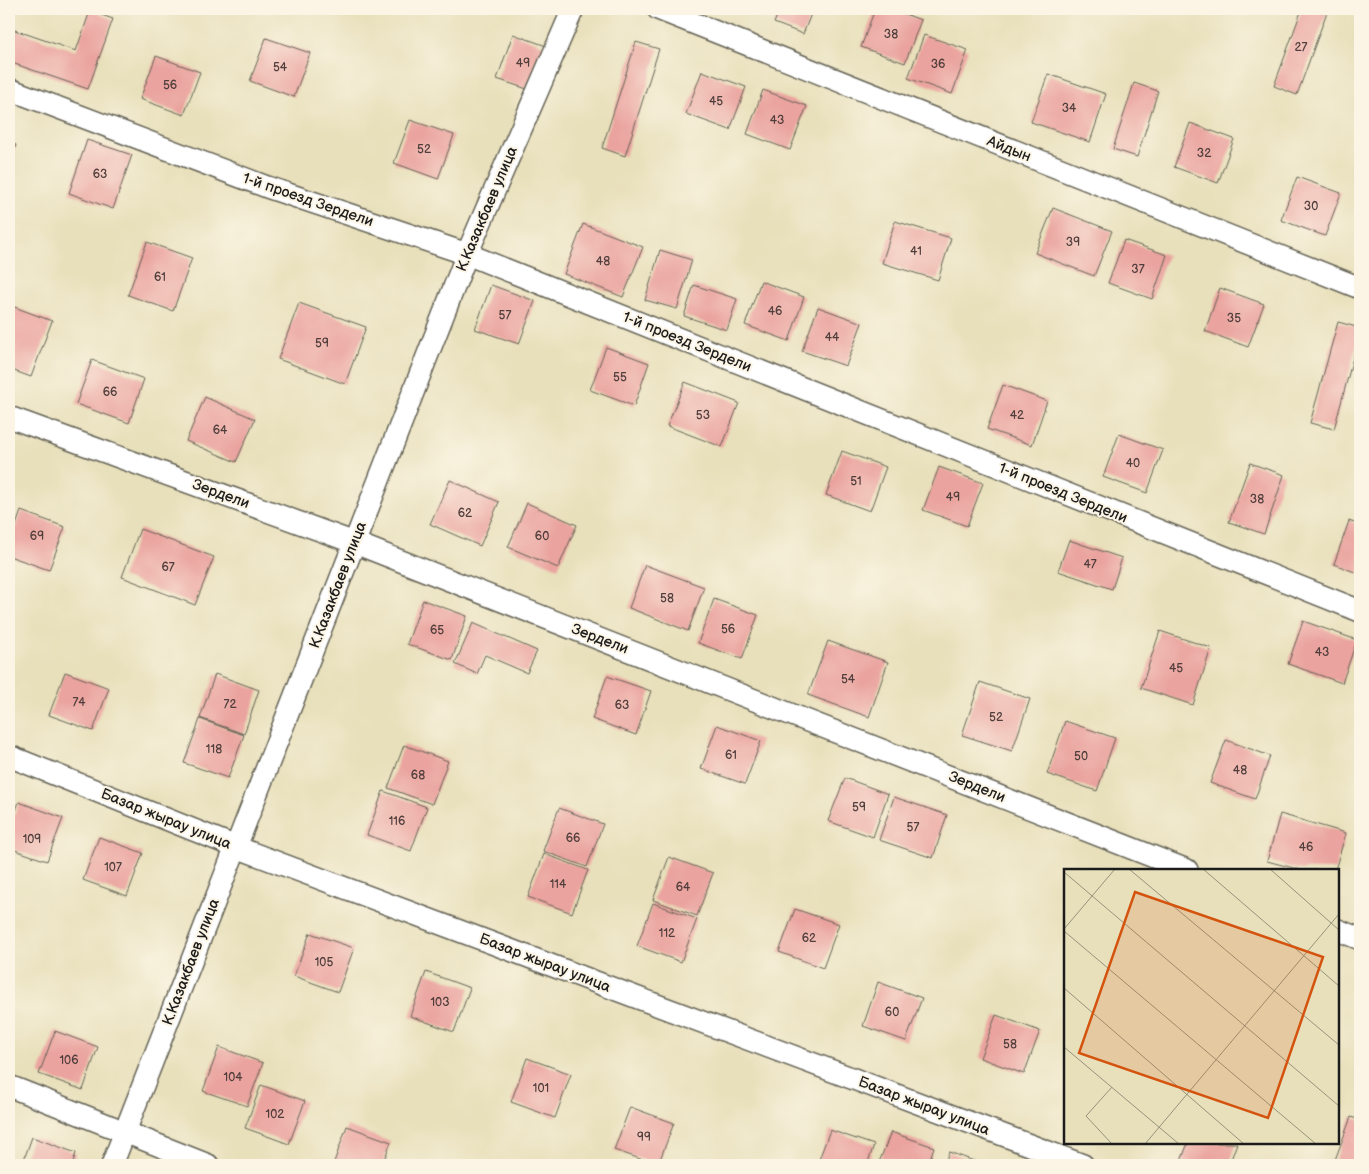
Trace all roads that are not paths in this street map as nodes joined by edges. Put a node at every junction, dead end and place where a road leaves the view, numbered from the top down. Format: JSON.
{"nodes":[{"id":1,"x":573,"y":9,"type":"edge"},
{"id":2,"x":658,"y":9,"type":"edge"},
{"id":3,"x":9,"y":89,"type":"edge"},
{"id":4,"x":467,"y":254,"type":"junction"},
{"id":5,"x":1360,"y":288,"type":"edge"},
{"id":6,"x":9,"y":417,"type":"edge"},
{"id":7,"x":355,"y":543,"type":"junction"},
{"id":8,"x":1360,"y":611,"type":"edge"},
{"id":9,"x":9,"y":756,"type":"edge"},
{"id":10,"x":236,"y":847,"type":"junction"},
{"id":11,"x":1184,"y":869,"type":"edge"},
{"id":12,"x":1339,"y":930,"type":"edge"},
{"id":13,"x":1360,"y":939,"type":"edge"},
{"id":14,"x":9,"y":1086,"type":"edge"},
{"id":15,"x":125,"y":1132,"type":"junction"},
{"id":16,"x":112,"y":1165,"type":"edge"},
{"id":17,"x":208,"y":1165,"type":"edge"},
{"id":18,"x":1082,"y":1165,"type":"edge"}],
"edges":[{"from":1,"to":4,"type":"street","name":"К.Казакбаев улица"},
{"from":2,"to":5,"type":"street","name":"Айдын"},
{"from":3,"to":4,"type":"street","name":"1-й проезд Зердели"},
{"from":4,"to":7,"type":"street","name":"К.Казакбаев улица"},
{"from":4,"to":8,"type":"street","name":"1-й проезд Зердели"},
{"from":6,"to":7,"type":"street","name":"Зердели"},
{"from":7,"to":10,"type":"street","name":"К.Казакбаев улица"},
{"from":7,"to":11,"type":"street","name":"Зердели"},
{"from":9,"to":10,"type":"street","name":"Базар жырау улица"},
{"from":10,"to":15,"type":"street","name":"К.Казакбаев улица"},
{"from":10,"to":18,"type":"street","name":"Базар жырау улица"},
{"from":12,"to":13,"type":"street"},
{"from":14,"to":15,"type":"street"},
{"from":15,"to":16,"type":"street","name":"К.Казакбаев улица"},
{"from":15,"to":17,"type":"street"}]}
